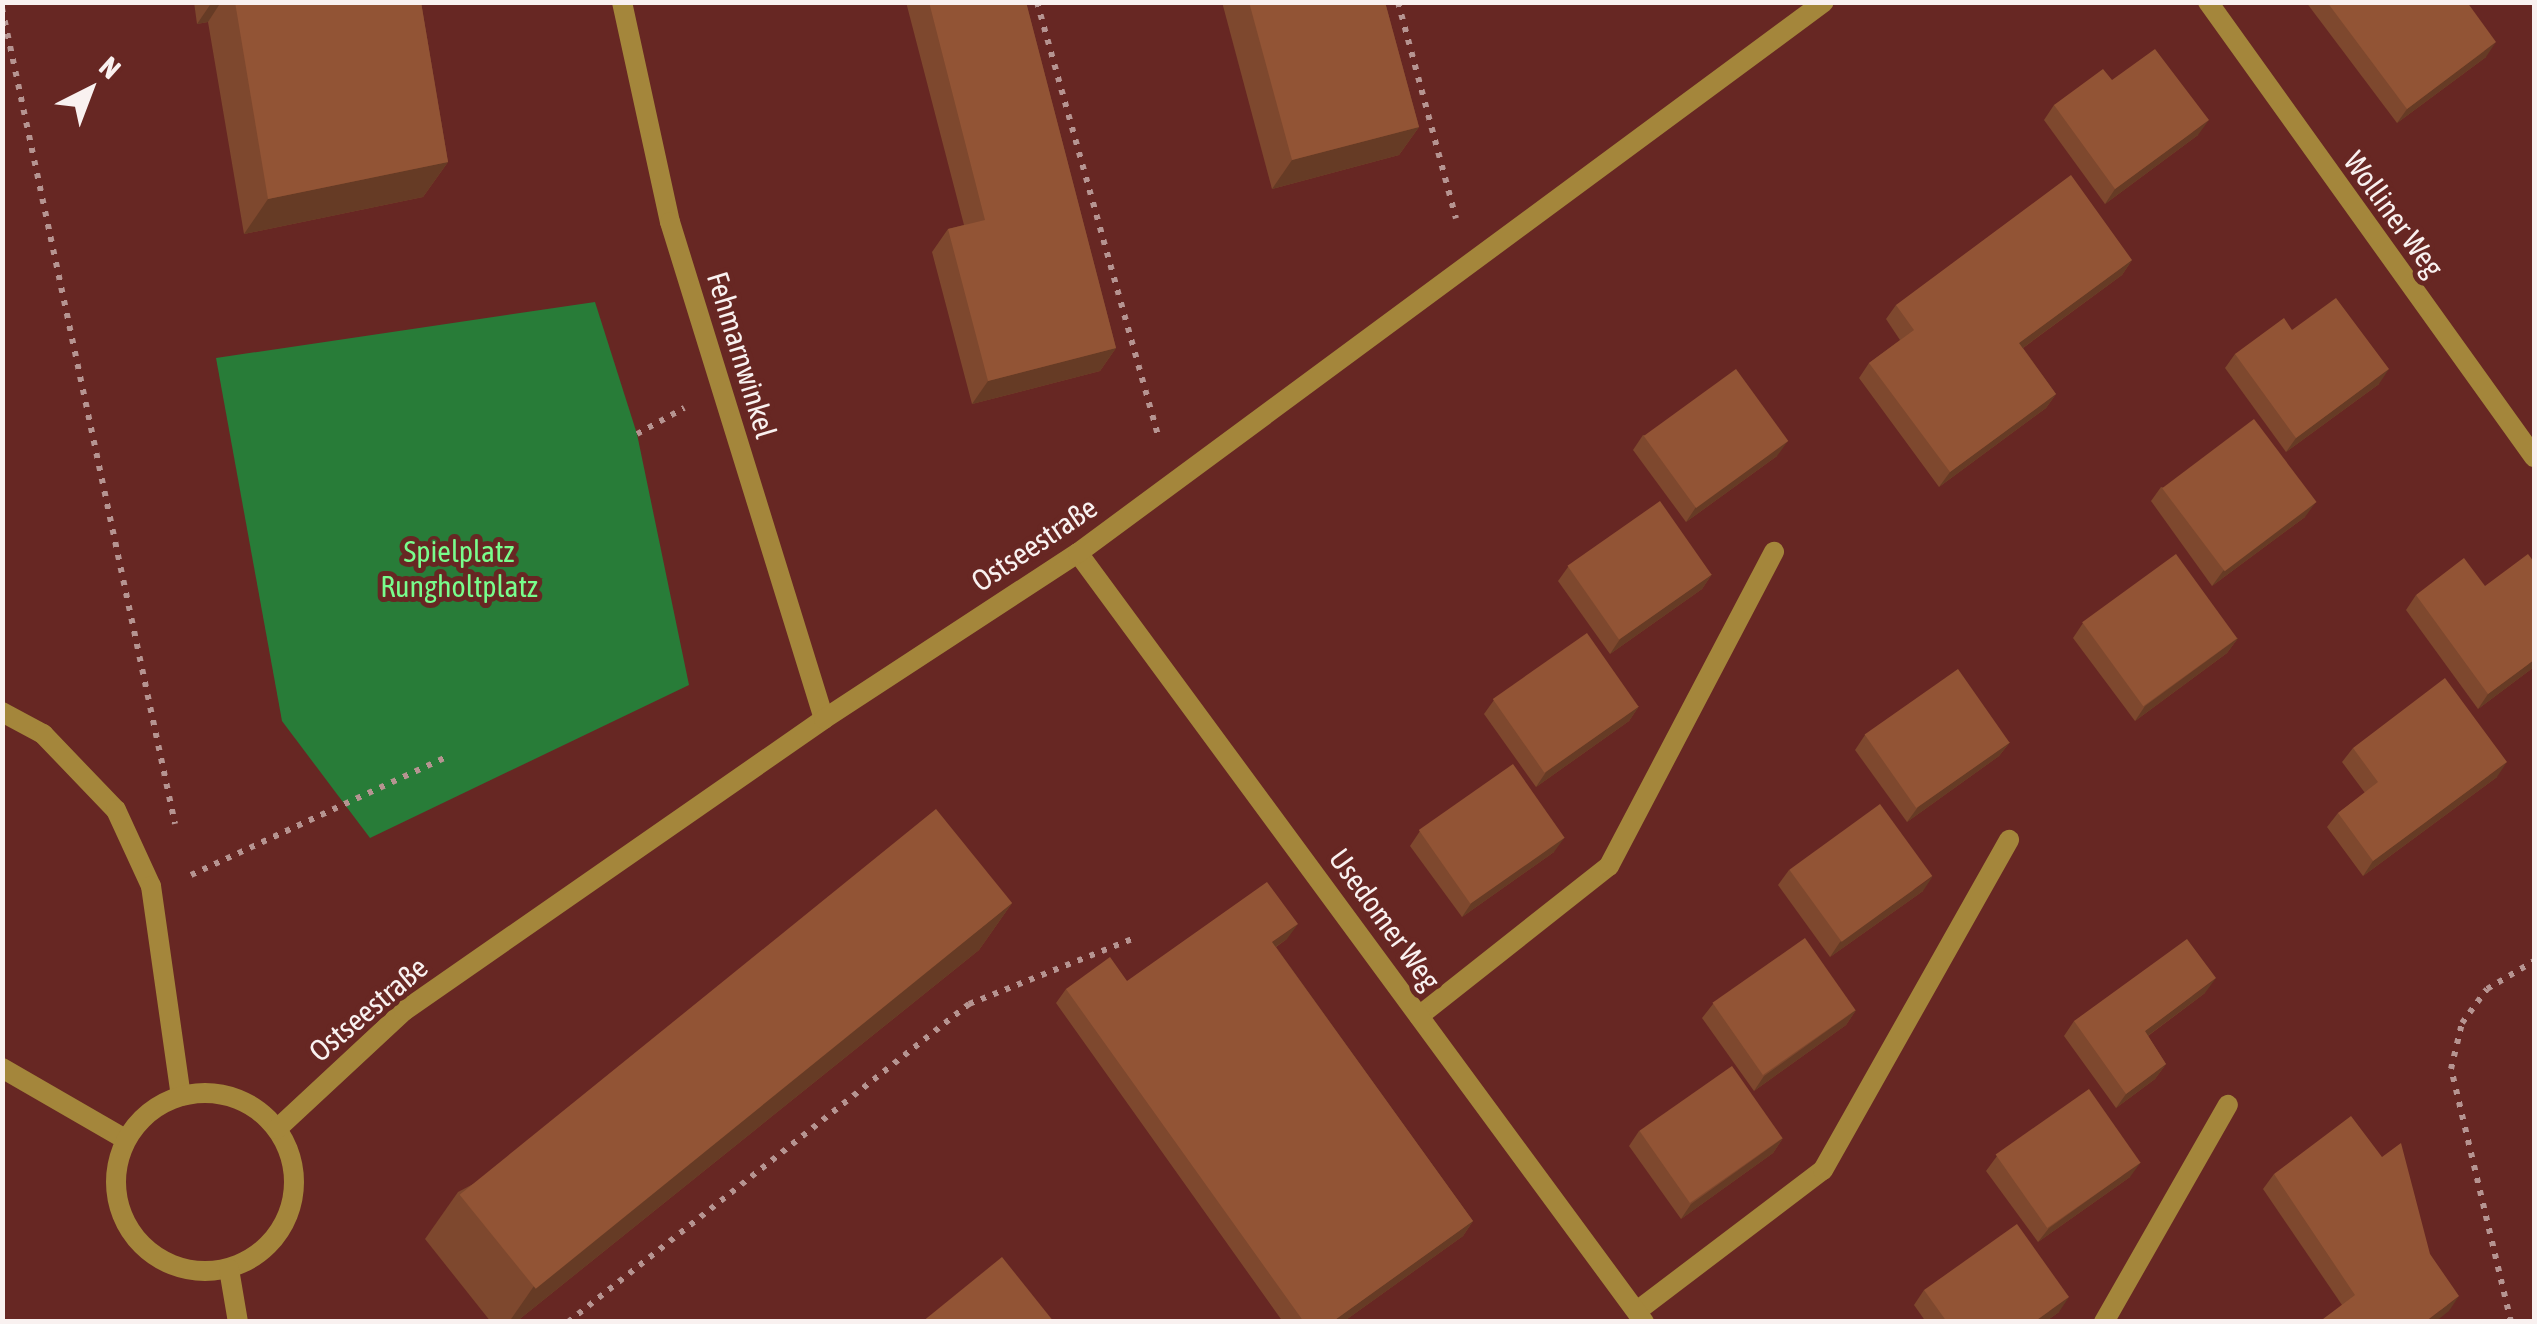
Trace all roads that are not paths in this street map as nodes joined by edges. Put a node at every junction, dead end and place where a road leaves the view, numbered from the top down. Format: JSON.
{"nodes":[{"id":1,"x":622,"y":2,"type":"edge"},
{"id":2,"x":1824,"y":2,"type":"edge"},
{"id":3,"x":2208,"y":2,"type":"edge"},
{"id":4,"x":2534,"y":457,"type":"edge"},
{"id":5,"x":1078,"y":552,"type":"junction"},
{"id":6,"x":1774,"y":552,"type":"dead end"},
{"id":7,"x":2,"y":712,"type":"edge"},
{"id":8,"x":824,"y":719,"type":"junction"},
{"id":9,"x":2009,"y":840,"type":"dead end"},
{"id":10,"x":1419,"y":1016,"type":"junction"},
{"id":11,"x":2,"y":1068,"type":"edge"},
{"id":12,"x":180,"y":1096,"type":"junction"},
{"id":13,"x":2228,"y":1104,"type":"dead end"},
{"id":14,"x":277,"y":1128,"type":"junction"},
{"id":15,"x":125,"y":1139,"type":"junction"},
{"id":16,"x":229,"y":1269,"type":"junction"},
{"id":17,"x":1640,"y":1316,"type":"edge"},
{"id":18,"x":238,"y":1322,"type":"edge"},
{"id":19,"x":2104,"y":1322,"type":"edge"}],
"edges":[{"from":1,"to":8,"type":"street","name":"Fehmarnwinkel"},
{"from":2,"to":5,"type":"street","name":"Ostseestraße"},
{"from":3,"to":4,"type":"street","name":"Wolliner Weg"},
{"from":5,"to":8,"type":"street","name":"Ostseestraße"},
{"from":5,"to":10,"type":"street","name":"Usedomer Weg"},
{"from":6,"to":10,"type":"street"},
{"from":7,"to":12,"type":"street"},
{"from":8,"to":14,"type":"street","name":"Ostseestraße"},
{"from":9,"to":17,"type":"street"},
{"from":10,"to":17,"type":"street","name":"Usedomer Weg"},
{"from":11,"to":15,"type":"street"},
{"from":12,"to":14,"type":"street"},
{"from":12,"to":15,"type":"street"},
{"from":13,"to":19,"type":"street"},
{"from":14,"to":16,"type":"street"},
{"from":15,"to":16,"type":"street"},
{"from":16,"to":18,"type":"street"}]}
